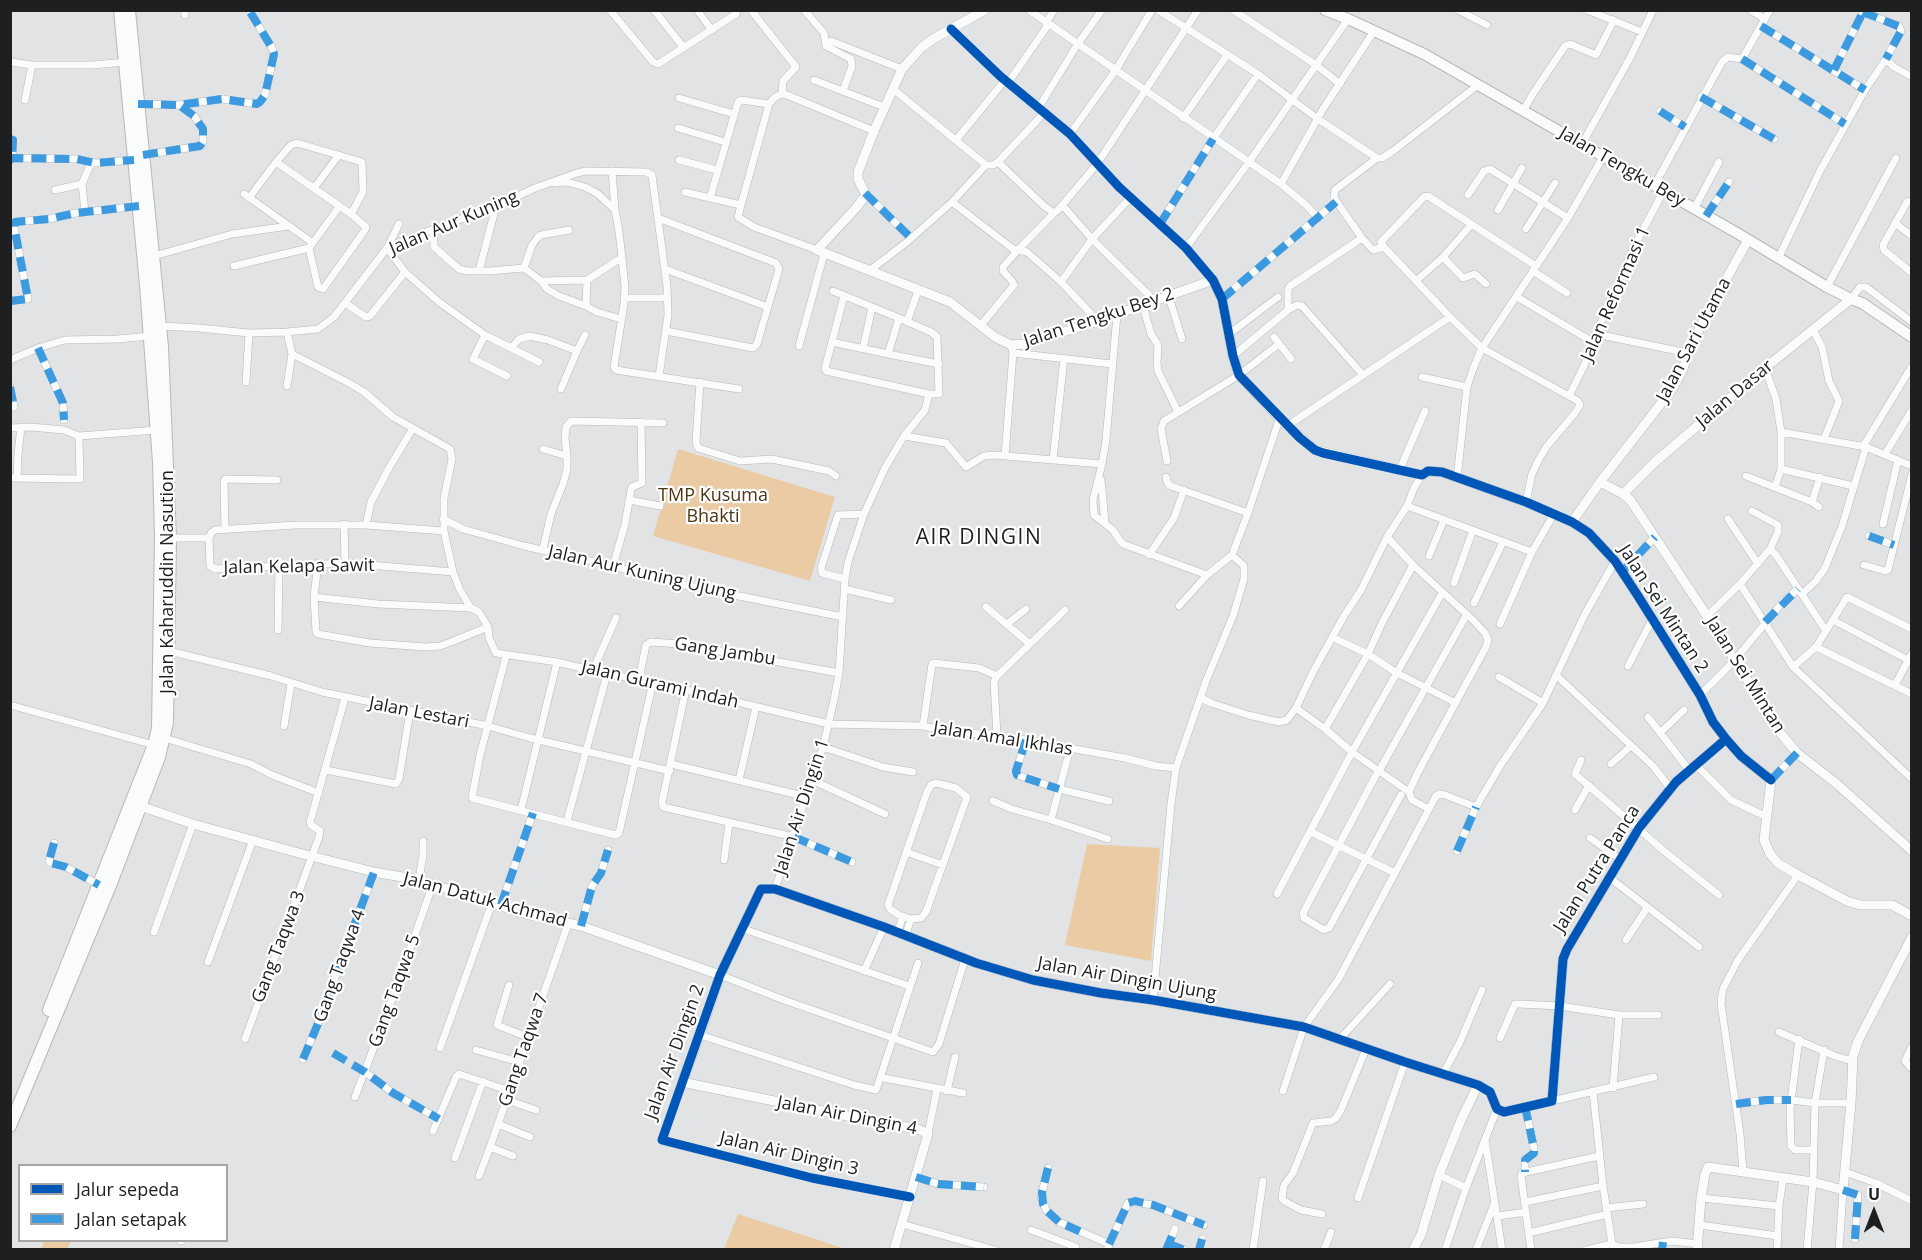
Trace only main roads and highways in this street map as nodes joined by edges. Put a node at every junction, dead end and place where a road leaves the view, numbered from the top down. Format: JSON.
{"nodes":[{"id":1,"x":120,"y":10,"type":"edge"},
{"id":2,"x":129,"y":10,"type":"edge"},
{"id":3,"x":1325,"y":10,"type":"edge"},
{"id":4,"x":138,"y":158,"type":"junction"},
{"id":5,"x":1911,"y":337,"type":"edge"},
{"id":6,"x":164,"y":484,"type":"junction"},
{"id":7,"x":159,"y":742,"type":"junction"},
{"id":8,"x":104,"y":886,"type":"junction"},
{"id":9,"x":10,"y":1108,"type":"edge"},
{"id":10,"x":10,"y":1126,"type":"edge"}],
"edges":[{"from":1,"to":4,"type":"highway","name":"Jalan Kaharuddin Nasution"},
{"from":2,"to":4,"type":"highway","name":"Jalan Kaharuddin Nasution"},
{"from":3,"to":5,"type":"main road","name":"Jalan Tengku Bey"},
{"from":4,"to":6,"type":"highway","name":"Jalan Kaharuddin Nasution"},
{"from":4,"to":6,"type":"highway","name":"Jalan Kaharuddin Nasution"},
{"from":6,"to":7,"type":"highway","name":"Jalan Kaharuddin Nasution"},
{"from":6,"to":7,"type":"highway","name":"Jalan Kaharuddin Nasution"},
{"from":7,"to":8,"type":"highway","name":"Jalan Kaharuddin Nasution"},
{"from":7,"to":8,"type":"highway","name":"Jalan Kaharuddin Nasution"},
{"from":8,"to":9,"type":"highway","name":"Jalan Kaharuddin Nasution"},
{"from":8,"to":10,"type":"highway","name":"Jalan Kaharuddin Nasution"}]}
